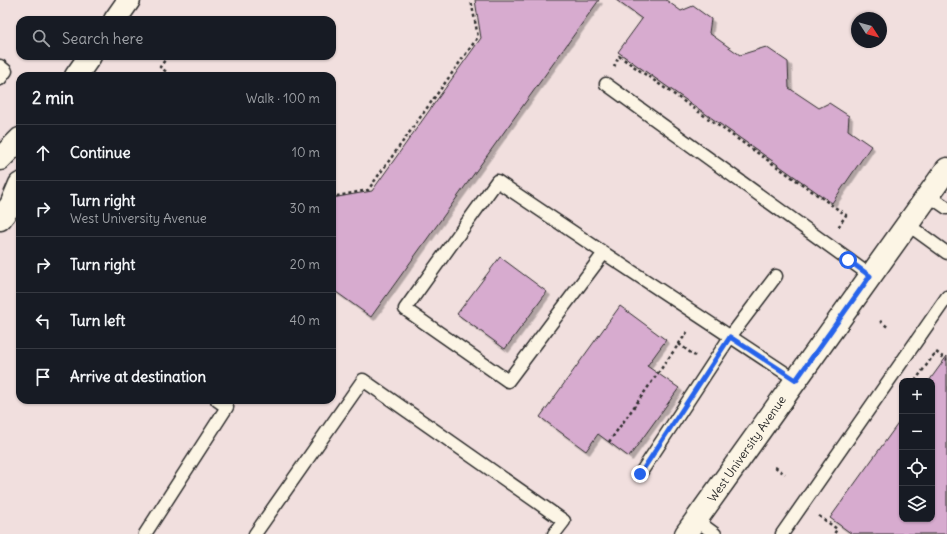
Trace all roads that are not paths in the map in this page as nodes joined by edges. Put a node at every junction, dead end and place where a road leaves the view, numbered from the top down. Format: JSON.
{"nodes":[{"id":1,"x":129,"y":0,"type":"edge"},
{"id":2,"x":118,"y":16,"type":"edge"},
{"id":3,"x":87,"y":60,"type":"edge"},
{"id":4,"x":0,"y":66,"type":"edge"},
{"id":5,"x":79,"y":72,"type":"edge"},
{"id":6,"x":0,"y":79,"type":"edge"},
{"id":7,"x":606,"y":84,"type":"road end"},
{"id":8,"x":16,"y":143,"type":"edge"},
{"id":9,"x":0,"y":159,"type":"edge"},
{"id":10,"x":947,"y":169,"type":"edge"},
{"id":11,"x":16,"y":192,"type":"edge"},
{"id":12,"x":928,"y":195,"type":"junction"},
{"id":13,"x":947,"y":208,"type":"edge"},
{"id":14,"x":0,"y":219,"type":"edge"},
{"id":15,"x":907,"y":224,"type":"junction"},
{"id":16,"x":604,"y":253,"type":"junction"},
{"id":17,"x":947,"y":253,"type":"edge"},
{"id":18,"x":776,"y":276,"type":"dead end"},
{"id":19,"x":870,"y":276,"type":"junction"},
{"id":20,"x":947,"y":297,"type":"edge"},
{"id":21,"x":730,"y":337,"type":"junction"},
{"id":22,"x":796,"y":380,"type":"junction"},
{"id":23,"x":222,"y":404,"type":"edge"},
{"id":24,"x":640,"y":474,"type":"dead end"},
{"id":25,"x":691,"y":527,"type":"edge"},
{"id":26,"x":145,"y":534,"type":"edge"},
{"id":27,"x":255,"y":534,"type":"edge"},
{"id":28,"x":554,"y":534,"type":"edge"},
{"id":29,"x":715,"y":534,"type":"edge"},
{"id":30,"x":782,"y":534,"type":"edge"}],
"edges":[{"from":1,"to":2,"type":"street"},
{"from":3,"to":5,"type":"street"},
{"from":4,"to":6,"type":"lane"},
{"from":7,"to":19,"type":"lane"},
{"from":8,"to":9,"type":"street"},
{"from":10,"to":12,"type":"street","name":"West University Avenue"},
{"from":11,"to":14,"type":"street"},
{"from":12,"to":13,"type":"lane"},
{"from":12,"to":15,"type":"street","name":"West University Avenue"},
{"from":15,"to":17,"type":"lane"},
{"from":15,"to":19,"type":"street","name":"West University Avenue"},
{"from":16,"to":16,"type":"lane"},
{"from":16,"to":21,"type":"lane"},
{"from":18,"to":21,"type":"lane"},
{"from":19,"to":22,"type":"street","name":"West University Avenue"},
{"from":20,"to":30,"type":"lane"},
{"from":21,"to":22,"type":"lane"},
{"from":21,"to":24,"type":"lane"},
{"from":22,"to":25,"type":"street","name":"West University Avenue"},
{"from":23,"to":26,"type":"lane"},
{"from":25,"to":29,"type":"lane"},
{"from":27,"to":28,"type":"lane"}]}
